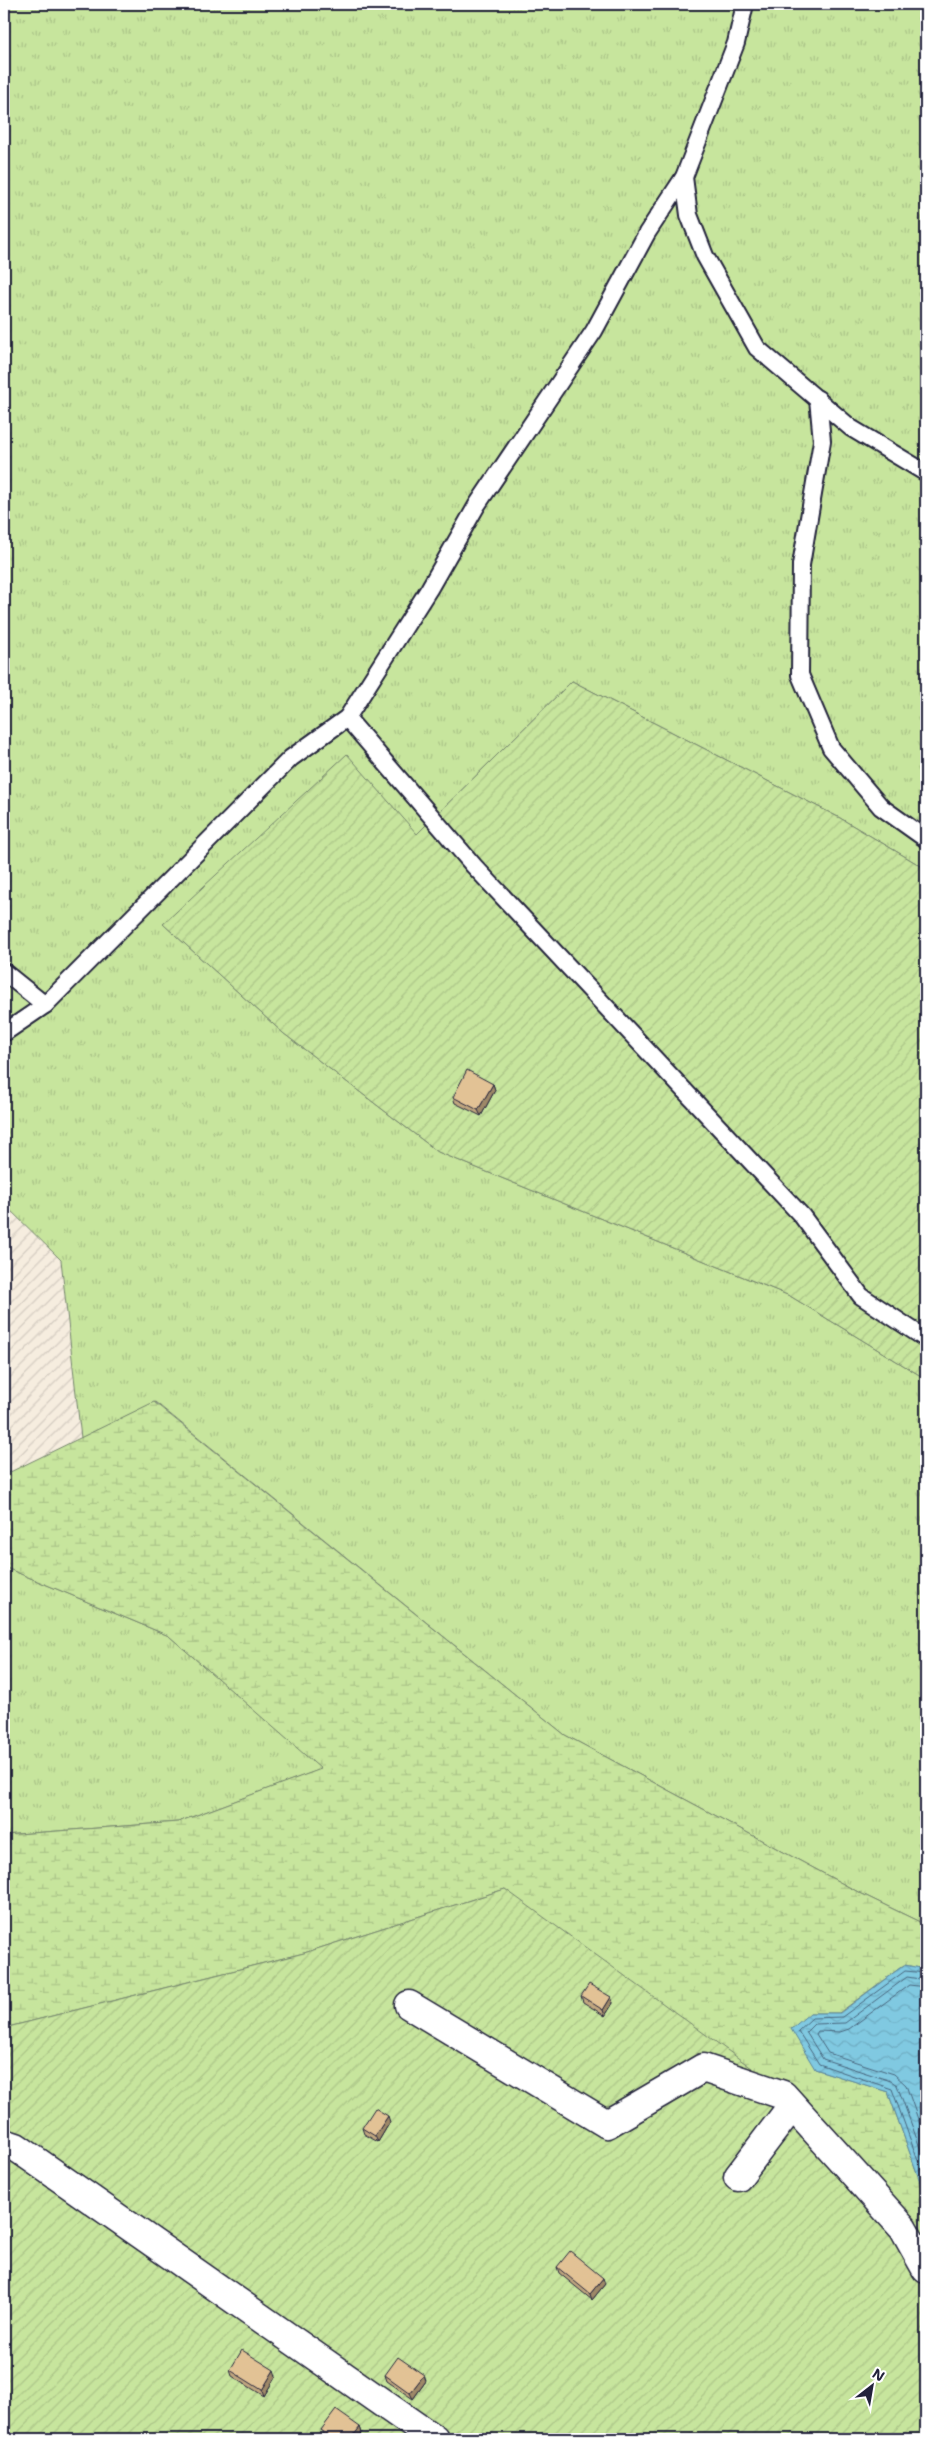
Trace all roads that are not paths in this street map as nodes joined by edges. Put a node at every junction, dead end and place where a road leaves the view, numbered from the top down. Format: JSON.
{"nodes":[{"id":1,"x":745,"y":4,"type":"edge"},
{"id":2,"x":684,"y":177,"type":"junction"},
{"id":3,"x":818,"y":399,"type":"junction"},
{"id":4,"x":926,"y":472,"type":"edge"},
{"id":5,"x":347,"y":718,"type":"junction"},
{"id":6,"x":926,"y":839,"type":"edge"},
{"id":7,"x":4,"y":972,"type":"edge"},
{"id":8,"x":44,"y":1005,"type":"junction"},
{"id":9,"x":4,"y":1034,"type":"edge"},
{"id":10,"x":926,"y":1339,"type":"edge"},
{"id":11,"x":409,"y":2006,"type":"dead end"},
{"id":12,"x":792,"y":2106,"type":"junction"},
{"id":13,"x":4,"y":2143,"type":"edge"},
{"id":14,"x":738,"y":2177,"type":"dead end"},
{"id":15,"x":926,"y":2268,"type":"edge"},
{"id":16,"x":434,"y":2439,"type":"edge"}],
"edges":[{"from":1,"to":2,"type":"lane"},
{"from":2,"to":3,"type":"lane"},
{"from":2,"to":5,"type":"lane"},
{"from":3,"to":4,"type":"lane"},
{"from":3,"to":6,"type":"lane"},
{"from":5,"to":8,"type":"lane"},
{"from":5,"to":10,"type":"lane"},
{"from":7,"to":8,"type":"lane"},
{"from":8,"to":9,"type":"lane"},
{"from":11,"to":12,"type":"street"},
{"from":12,"to":14,"type":"street"},
{"from":12,"to":15,"type":"street"},
{"from":13,"to":16,"type":"street"}]}
